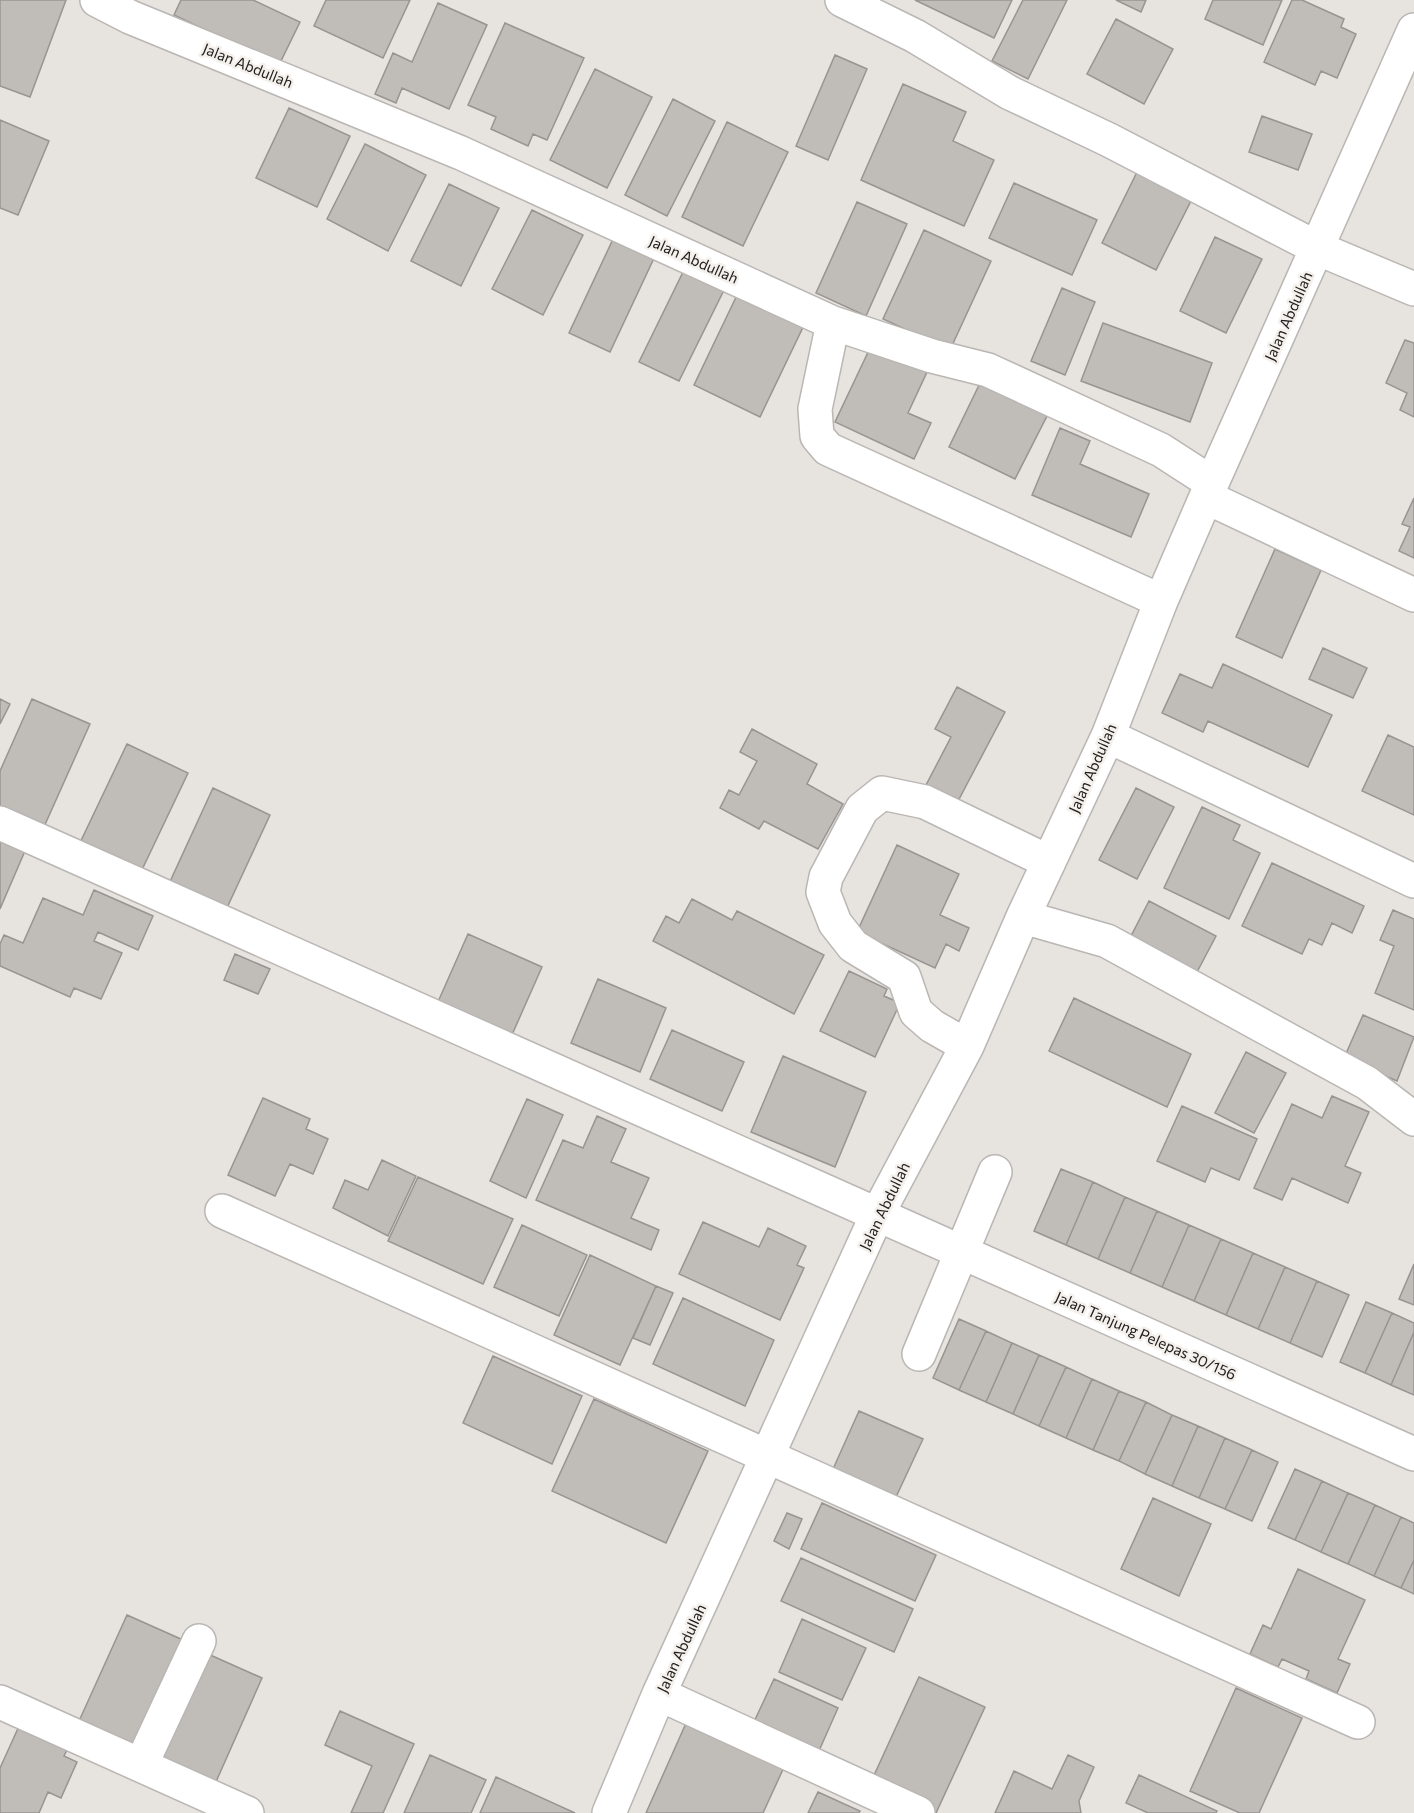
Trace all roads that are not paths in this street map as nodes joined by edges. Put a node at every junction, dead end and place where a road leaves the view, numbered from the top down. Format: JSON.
{"nodes":[{"id":1,"x":97,"y":0,"type":"edge"},
{"id":2,"x":842,"y":0,"type":"edge"},
{"id":3,"x":1414,"y":30,"type":"edge"},
{"id":4,"x":1318,"y":249,"type":"junction"},
{"id":5,"x":1414,"y":289,"type":"edge"},
{"id":6,"x":833,"y":322,"type":"junction"},
{"id":7,"x":1209,"y":490,"type":"junction"},
{"id":8,"x":1414,"y":596,"type":"edge"},
{"id":9,"x":1161,"y":602,"type":"junction"},
{"id":10,"x":1108,"y":736,"type":"junction"},
{"id":11,"x":0,"y":823,"type":"edge"},
{"id":12,"x":1049,"y":862,"type":"junction"},
{"id":13,"x":1414,"y":881,"type":"edge"},
{"id":14,"x":1023,"y":917,"type":"junction"},
{"id":15,"x":967,"y":1046,"type":"junction"},
{"id":16,"x":1414,"y":1119,"type":"edge"},
{"id":17,"x":995,"y":1172,"type":"dead end"},
{"id":18,"x":222,"y":1211,"type":"dead end"},
{"id":19,"x":877,"y":1215,"type":"junction"},
{"id":20,"x":961,"y":1253,"type":"junction"},
{"id":21,"x":919,"y":1354,"type":"dead end"},
{"id":22,"x":1414,"y":1454,"type":"edge"},
{"id":23,"x":770,"y":1456,"type":"junction"},
{"id":24,"x":199,"y":1641,"type":"dead end"},
{"id":25,"x":659,"y":1694,"type":"junction"},
{"id":26,"x":0,"y":1702,"type":"edge"},
{"id":27,"x":1358,"y":1722,"type":"dead end"},
{"id":28,"x":141,"y":1765,"type":"junction"},
{"id":29,"x":247,"y":1813,"type":"edge"},
{"id":30,"x":609,"y":1813,"type":"edge"},
{"id":31,"x":918,"y":1813,"type":"edge"}],
"edges":[{"from":1,"to":6,"type":"street","name":"Jalan Abdullah"},
{"from":2,"to":4,"type":"street"},
{"from":3,"to":4,"type":"street","name":"Jalan Abdullah"},
{"from":4,"to":5,"type":"street"},
{"from":4,"to":7,"type":"street","name":"Jalan Abdullah"},
{"from":6,"to":7,"type":"street","name":"Jalan Abdullah"},
{"from":6,"to":9,"type":"street"},
{"from":7,"to":8,"type":"street","name":"Jalan Abdullah"},
{"from":7,"to":9,"type":"street","name":"Jalan Abdullah"},
{"from":9,"to":10,"type":"street","name":"Jalan Abdullah"},
{"from":10,"to":12,"type":"street","name":"Jalan Abdullah"},
{"from":10,"to":13,"type":"street"},
{"from":11,"to":19,"type":"street","name":"Jalan Tanjung Pelepas 30/156"},
{"from":12,"to":14,"type":"street","name":"Jalan Abdullah"},
{"from":12,"to":15,"type":"street"},
{"from":14,"to":15,"type":"street","name":"Jalan Abdullah"},
{"from":14,"to":16,"type":"street"},
{"from":15,"to":19,"type":"street","name":"Jalan Abdullah"},
{"from":17,"to":20,"type":"street"},
{"from":18,"to":23,"type":"street"},
{"from":19,"to":20,"type":"street","name":"Jalan Tanjung Pelepas 30/156"},
{"from":19,"to":23,"type":"street","name":"Jalan Abdullah"},
{"from":20,"to":21,"type":"street"},
{"from":20,"to":22,"type":"street","name":"Jalan Tanjung Pelepas 30/156"},
{"from":23,"to":25,"type":"street","name":"Jalan Abdullah"},
{"from":23,"to":27,"type":"street"},
{"from":24,"to":28,"type":"street"},
{"from":25,"to":30,"type":"street","name":"Jalan Abdullah"},
{"from":25,"to":31,"type":"street"},
{"from":26,"to":28,"type":"street"},
{"from":28,"to":29,"type":"street"}]}
